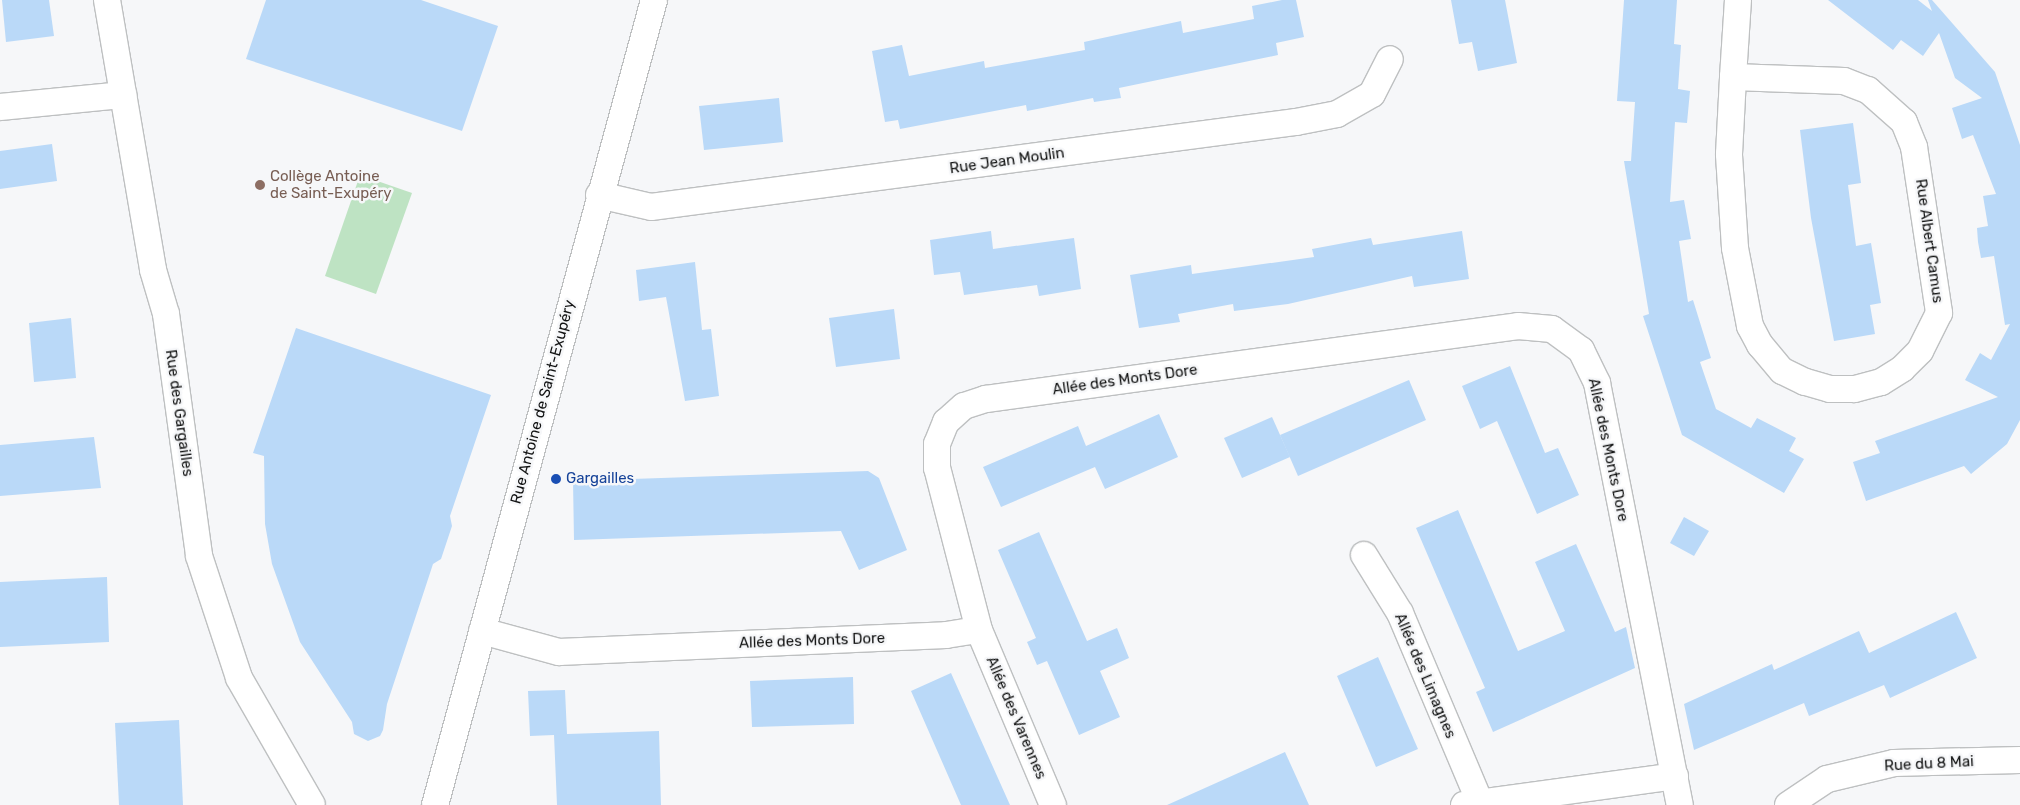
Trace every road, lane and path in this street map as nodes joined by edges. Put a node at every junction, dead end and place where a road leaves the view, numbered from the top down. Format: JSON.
{"nodes":[{"id":1,"x":108,"y":0,"type":"edge"},
{"id":2,"x":654,"y":0,"type":"edge"},
{"id":3,"x":1738,"y":0,"type":"edge"},
{"id":4,"x":1390,"y":59,"type":"dead end"},
{"id":5,"x":1733,"y":77,"type":"junction"},
{"id":6,"x":123,"y":95,"type":"junction"},
{"id":7,"x":0,"y":107,"type":"edge"},
{"id":8,"x":598,"y":195,"type":"junction"},
{"id":9,"x":1364,"y":555,"type":"dead end"},
{"id":10,"x":979,"y":630,"type":"junction"},
{"id":11,"x":482,"y":631,"type":"junction"},
{"id":12,"x":2020,"y":760,"type":"edge"},
{"id":13,"x":1674,"y":776,"type":"junction"},
{"id":14,"x":1472,"y":803,"type":"edge"},
{"id":15,"x":312,"y":805,"type":"edge"},
{"id":16,"x":435,"y":805,"type":"edge"},
{"id":17,"x":1053,"y":805,"type":"edge"},
{"id":18,"x":1680,"y":805,"type":"edge"},
{"id":19,"x":1788,"y":805,"type":"edge"}],
"edges":[{"from":1,"to":6,"type":"street","name":"Rue des Gargailles"},
{"from":2,"to":8,"type":"street","name":"Rue Antoine de Saint-Exupéry"},
{"from":3,"to":5,"type":"street","name":"Rue Albert Camus"},
{"from":4,"to":8,"type":"street","name":"Rue Jean Moulin"},
{"from":5,"to":5,"type":"street","name":"Rue Albert Camus"},
{"from":6,"to":7,"type":"street"},
{"from":6,"to":15,"type":"street","name":"Rue des Gargailles"},
{"from":8,"to":11,"type":"street","name":"Rue Antoine de Saint-Exupéry"},
{"from":9,"to":14,"type":"street","name":"Allée des Limagnes"},
{"from":10,"to":11,"type":"street","name":"Allée des Monts Dore"},
{"from":10,"to":13,"type":"street","name":"Allée des Monts Dore"},
{"from":10,"to":17,"type":"street","name":"Allée des Varennes"},
{"from":11,"to":16,"type":"street","name":"Rue Antoine de Saint-Exupéry"},
{"from":12,"to":19,"type":"street","name":"Rue du 8 Mai"},
{"from":13,"to":14,"type":"street","name":"Allée des Limagnes"},
{"from":13,"to":18,"type":"street"}]}
